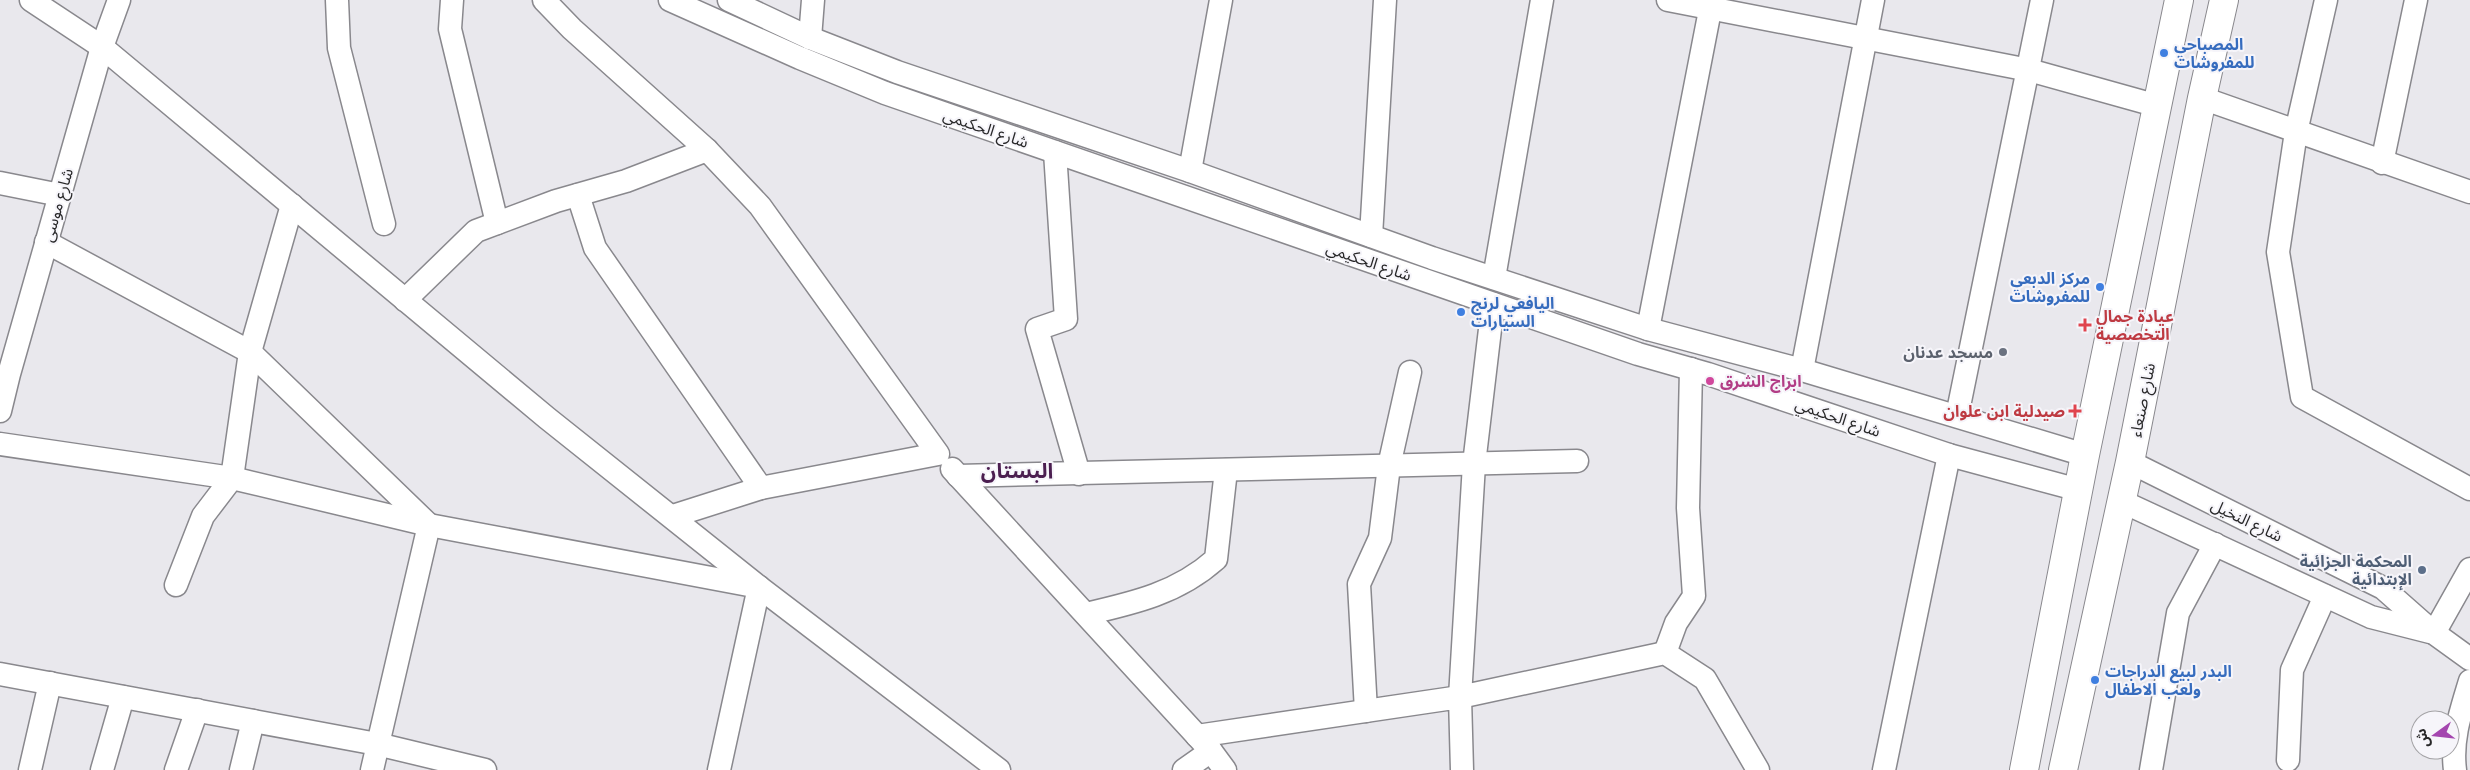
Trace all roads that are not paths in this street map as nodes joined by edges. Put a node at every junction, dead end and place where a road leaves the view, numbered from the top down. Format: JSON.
{"nodes":[{"id":1,"x":31,"y":0,"type":"edge"},
{"id":2,"x":119,"y":0,"type":"edge"},
{"id":3,"x":337,"y":0,"type":"edge"},
{"id":4,"x":452,"y":0,"type":"edge"},
{"id":5,"x":544,"y":0,"type":"edge"},
{"id":6,"x":670,"y":0,"type":"edge"},
{"id":7,"x":729,"y":0,"type":"edge"},
{"id":8,"x":813,"y":0,"type":"edge"},
{"id":9,"x":1221,"y":0,"type":"edge"},
{"id":10,"x":1385,"y":0,"type":"edge"},
{"id":11,"x":1542,"y":0,"type":"edge"},
{"id":12,"x":1668,"y":0,"type":"edge"},
{"id":13,"x":1873,"y":0,"type":"edge"},
{"id":14,"x":2042,"y":0,"type":"edge"},
{"id":15,"x":2179,"y":0,"type":"edge"},
{"id":16,"x":2224,"y":0,"type":"edge"},
{"id":17,"x":2326,"y":0,"type":"edge"},
{"id":18,"x":2416,"y":0,"type":"edge"},
{"id":19,"x":1711,"y":4,"type":"edge"},
{"id":20,"x":810,"y":38,"type":"junction"},
{"id":21,"x":1866,"y":39,"type":"junction"},
{"id":22,"x":102,"y":47,"type":"junction"},
{"id":23,"x":2028,"y":70,"type":"junction"},
{"id":24,"x":2202,"y":98,"type":"junction"},
{"id":25,"x":2158,"y":106,"type":"junction"},
{"id":26,"x":2296,"y":132,"type":"junction"},
{"id":27,"x":707,"y":150,"type":"junction"},
{"id":28,"x":1055,"y":152,"type":"junction"},
{"id":29,"x":2382,"y":163,"type":"junction"},
{"id":30,"x":1190,"y":171,"type":"junction"},
{"id":31,"x":0,"y":183,"type":"edge"},
{"id":32,"x":2470,"y":192,"type":"edge"},
{"id":33,"x":60,"y":195,"type":"junction"},
{"id":34,"x":578,"y":195,"type":"junction"},
{"id":35,"x":292,"y":205,"type":"junction"},
{"id":36,"x":384,"y":224,"type":"dead end"},
{"id":37,"x":496,"y":224,"type":"junction"},
{"id":38,"x":1371,"y":236,"type":"junction"},
{"id":39,"x":46,"y":242,"type":"junction"},
{"id":40,"x":1494,"y":278,"type":"junction"},
{"id":41,"x":405,"y":300,"type":"junction"},
{"id":42,"x":1493,"y":304,"type":"junction"},
{"id":43,"x":1648,"y":329,"type":"junction"},
{"id":44,"x":8,"y":350,"type":"edge"},
{"id":45,"x":250,"y":352,"type":"junction"},
{"id":46,"x":1691,"y":369,"type":"junction"},
{"id":47,"x":1802,"y":370,"type":"junction"},
{"id":48,"x":1410,"y":372,"type":"dead end"},
{"id":49,"x":0,"y":411,"type":"edge"},
{"id":50,"x":1957,"y":416,"type":"junction"},
{"id":51,"x":0,"y":444,"type":"edge"},
{"id":52,"x":938,"y":454,"type":"junction"},
{"id":53,"x":1949,"y":454,"type":"junction"},
{"id":54,"x":2085,"y":454,"type":"junction"},
{"id":55,"x":1577,"y":461,"type":"dead end"},
{"id":56,"x":2130,"y":462,"type":"junction"},
{"id":57,"x":1474,"y":464,"type":"junction"},
{"id":58,"x":1389,"y":466,"type":"junction"},
{"id":59,"x":1226,"y":470,"type":"junction"},
{"id":60,"x":1079,"y":474,"type":"junction"},
{"id":61,"x":958,"y":476,"type":"junction"},
{"id":62,"x":232,"y":478,"type":"junction"},
{"id":63,"x":761,"y":488,"type":"junction"},
{"id":64,"x":2470,"y":489,"type":"edge"},
{"id":65,"x":2079,"y":490,"type":"junction"},
{"id":66,"x":2121,"y":501,"type":"junction"},
{"id":67,"x":673,"y":516,"type":"junction"},
{"id":68,"x":429,"y":525,"type":"junction"},
{"id":69,"x":2215,"y":544,"type":"junction"},
{"id":70,"x":2470,"y":568,"type":"edge"},
{"id":71,"x":176,"y":585,"type":"dead end"},
{"id":72,"x":759,"y":587,"type":"junction"},
{"id":73,"x":2326,"y":596,"type":"junction"},
{"id":74,"x":1086,"y":614,"type":"junction"},
{"id":75,"x":2434,"y":633,"type":"junction"},
{"id":76,"x":1665,"y":653,"type":"junction"},
{"id":77,"x":2470,"y":659,"type":"edge"},
{"id":78,"x":0,"y":674,"type":"edge"},
{"id":79,"x":2470,"y":681,"type":"edge"},
{"id":80,"x":50,"y":683,"type":"junction"},
{"id":81,"x":123,"y":697,"type":"junction"},
{"id":82,"x":1460,"y":697,"type":"junction"},
{"id":83,"x":197,"y":710,"type":"junction"},
{"id":84,"x":1366,"y":711,"type":"junction"},
{"id":85,"x":252,"y":721,"type":"junction"},
{"id":86,"x":2030,"y":738,"type":"junction"},
{"id":87,"x":377,"y":744,"type":"junction"},
{"id":88,"x":1204,"y":744,"type":"junction"},
{"id":89,"x":2065,"y":759,"type":"edge"},
{"id":90,"x":2288,"y":760,"type":"dead end"},
{"id":91,"x":30,"y":770,"type":"edge"},
{"id":92,"x":102,"y":770,"type":"edge"},
{"id":93,"x":176,"y":770,"type":"edge"},
{"id":94,"x":241,"y":770,"type":"edge"},
{"id":95,"x":372,"y":770,"type":"edge"},
{"id":96,"x":485,"y":770,"type":"edge"},
{"id":97,"x":719,"y":770,"type":"edge"},
{"id":98,"x":999,"y":770,"type":"edge"},
{"id":99,"x":1184,"y":770,"type":"edge"},
{"id":100,"x":1225,"y":770,"type":"edge"},
{"id":101,"x":1462,"y":770,"type":"edge"},
{"id":102,"x":1758,"y":770,"type":"edge"},
{"id":103,"x":1884,"y":770,"type":"edge"},
{"id":104,"x":2024,"y":770,"type":"edge"},
{"id":105,"x":2151,"y":770,"type":"edge"},
{"id":106,"x":2454,"y":770,"type":"edge"}],
"edges":[{"from":1,"to":22,"type":"street"},
{"from":2,"to":22,"type":"street","name":"شارع موسى"},
{"from":3,"to":36,"type":"street"},
{"from":4,"to":37,"type":"street"},
{"from":5,"to":27,"type":"street"},
{"from":6,"to":28,"type":"street","name":"شارع الحكيمي"},
{"from":7,"to":20,"type":"street","name":"شارع الحكيمي"},
{"from":8,"to":20,"type":"street"},
{"from":9,"to":30,"type":"street"},
{"from":10,"to":38,"type":"street"},
{"from":11,"to":40,"type":"street"},
{"from":12,"to":19,"type":"street"},
{"from":13,"to":21,"type":"street"},
{"from":14,"to":23,"type":"street"},
{"from":15,"to":25,"type":"highway"},
{"from":16,"to":24,"type":"highway","name":"شارع صنعاء"},
{"from":17,"to":26,"type":"street"},
{"from":18,"to":29,"type":"street"},
{"from":19,"to":21,"type":"street"},
{"from":19,"to":43,"type":"street"},
{"from":20,"to":30,"type":"street","name":"شارع الحكيمي"},
{"from":21,"to":23,"type":"street"},
{"from":21,"to":47,"type":"street"},
{"from":22,"to":33,"type":"street","name":"شارع موسى"},
{"from":22,"to":35,"type":"street"},
{"from":23,"to":25,"type":"street"},
{"from":23,"to":50,"type":"street"},
{"from":24,"to":26,"type":"street"},
{"from":24,"to":56,"type":"highway","name":"شارع صنعاء"},
{"from":25,"to":54,"type":"highway"},
{"from":26,"to":29,"type":"street"},
{"from":26,"to":64,"type":"street"},
{"from":27,"to":34,"type":"street"},
{"from":27,"to":52,"type":"street"},
{"from":28,"to":42,"type":"street","name":"شارع الحكيمي"},
{"from":28,"to":60,"type":"street"},
{"from":29,"to":32,"type":"street"},
{"from":30,"to":38,"type":"street","name":"شارع الحكيمي"},
{"from":31,"to":33,"type":"street"},
{"from":33,"to":39,"type":"street","name":"شارع موسى"},
{"from":34,"to":37,"type":"street"},
{"from":34,"to":63,"type":"street"},
{"from":35,"to":41,"type":"street"},
{"from":35,"to":45,"type":"street"},
{"from":37,"to":41,"type":"street"},
{"from":38,"to":40,"type":"street","name":"شارع الحكيمي"},
{"from":39,"to":44,"type":"street","name":"شارع موسى"},
{"from":39,"to":45,"type":"street"},
{"from":40,"to":43,"type":"street","name":"شارع الحكيمي"},
{"from":41,"to":67,"type":"street"},
{"from":42,"to":46,"type":"street","name":"شارع الحكيمي"},
{"from":42,"to":57,"type":"street"},
{"from":43,"to":47,"type":"street","name":"شارع الحكيمي"},
{"from":44,"to":49,"type":"street","name":"شارع موسى"},
{"from":45,"to":62,"type":"street"},
{"from":45,"to":68,"type":"street"},
{"from":46,"to":53,"type":"street","name":"شارع الحكيمي"},
{"from":46,"to":76,"type":"street"},
{"from":47,"to":50,"type":"street","name":"شارع الحكيمي"},
{"from":48,"to":58,"type":"street"},
{"from":50,"to":54,"type":"street","name":"شارع الحكيمي"},
{"from":51,"to":62,"type":"street"},
{"from":52,"to":61,"type":"street"},
{"from":52,"to":63,"type":"street"},
{"from":53,"to":65,"type":"street","name":"شارع الحكيمي"},
{"from":53,"to":103,"type":"street"},
{"from":54,"to":65,"type":"highway"},
{"from":55,"to":57,"type":"street"},
{"from":56,"to":66,"type":"highway","name":"شارع صنعاء"},
{"from":56,"to":75,"type":"street","name":"شارع النخيل"},
{"from":57,"to":58,"type":"street"},
{"from":57,"to":82,"type":"street"},
{"from":58,"to":59,"type":"street"},
{"from":58,"to":84,"type":"street"},
{"from":59,"to":60,"type":"street"},
{"from":59,"to":74,"type":"street"},
{"from":60,"to":61,"type":"street"},
{"from":61,"to":74,"type":"street"},
{"from":62,"to":68,"type":"street"},
{"from":62,"to":71,"type":"street"},
{"from":63,"to":67,"type":"street"},
{"from":65,"to":86,"type":"highway"},
{"from":66,"to":69,"type":"street","name":"شارع النخيل"},
{"from":66,"to":89,"type":"highway","name":"شارع صنعاء"},
{"from":67,"to":72,"type":"street"},
{"from":68,"to":72,"type":"street"},
{"from":68,"to":87,"type":"street"},
{"from":69,"to":73,"type":"street","name":"شارع النخيل"},
{"from":69,"to":105,"type":"street"},
{"from":70,"to":75,"type":"street"},
{"from":72,"to":97,"type":"street"},
{"from":72,"to":98,"type":"street"},
{"from":73,"to":75,"type":"street","name":"شارع النخيل"},
{"from":73,"to":90,"type":"street"},
{"from":74,"to":88,"type":"street"},
{"from":75,"to":77,"type":"street","name":"شارع النخيل"},
{"from":76,"to":82,"type":"street"},
{"from":76,"to":102,"type":"street"},
{"from":78,"to":80,"type":"street"},
{"from":79,"to":106,"type":"street"},
{"from":80,"to":81,"type":"street"},
{"from":80,"to":91,"type":"street"},
{"from":81,"to":83,"type":"street"},
{"from":81,"to":92,"type":"street"},
{"from":82,"to":84,"type":"street"},
{"from":82,"to":101,"type":"street"},
{"from":83,"to":85,"type":"street"},
{"from":83,"to":93,"type":"street"},
{"from":84,"to":88,"type":"street"},
{"from":85,"to":87,"type":"street"},
{"from":85,"to":94,"type":"street"},
{"from":86,"to":89,"type":"highway"},
{"from":86,"to":104,"type":"highway"},
{"from":87,"to":95,"type":"street"},
{"from":87,"to":96,"type":"street"},
{"from":88,"to":99,"type":"street"},
{"from":88,"to":100,"type":"street"}]}
